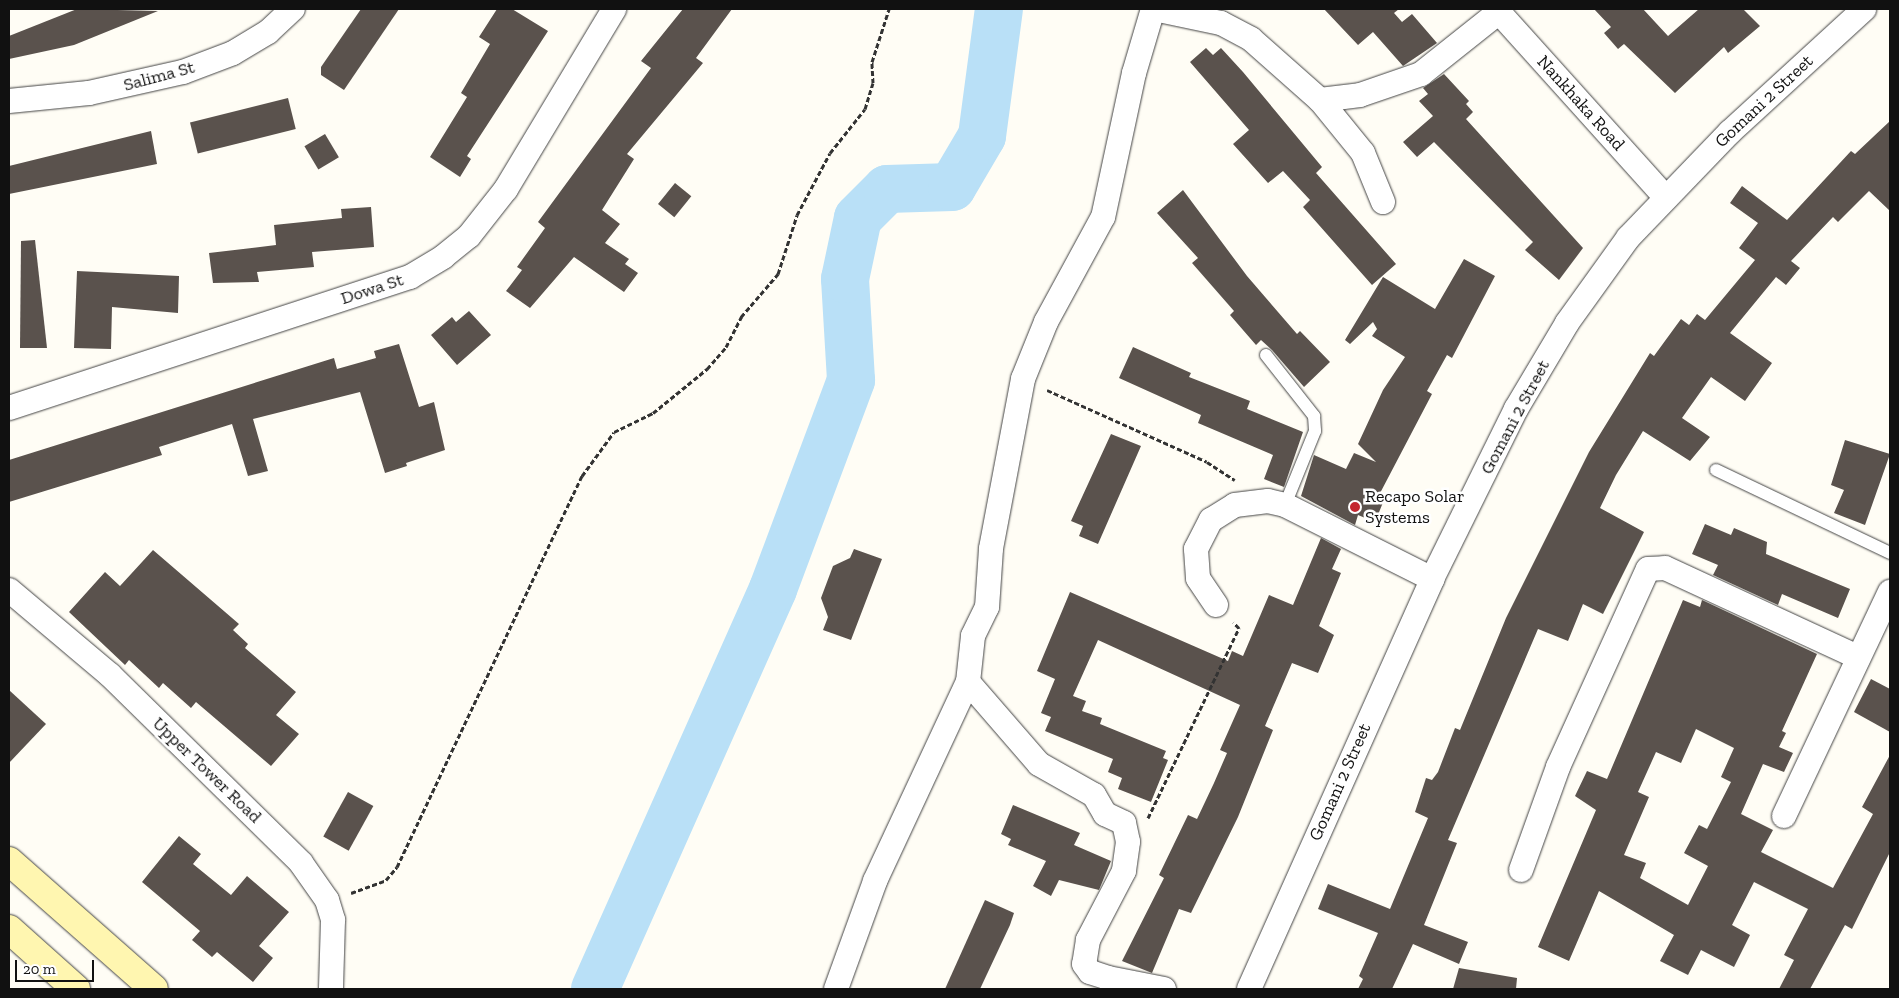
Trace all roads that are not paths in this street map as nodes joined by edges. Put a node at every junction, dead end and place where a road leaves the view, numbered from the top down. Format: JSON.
{"nodes":[{"id":1,"x":293,"y":9,"type":"edge"},
{"id":2,"x":614,"y":9,"type":"edge"},
{"id":3,"x":1154,"y":9,"type":"edge"},
{"id":4,"x":1864,"y":9,"type":"edge"},
{"id":5,"x":1498,"y":10,"type":"edge"},
{"id":6,"x":1320,"y":100,"type":"junction"},
{"id":7,"x":9,"y":101,"type":"edge"},
{"id":8,"x":1666,"y":198,"type":"junction"},
{"id":9,"x":1383,"y":202,"type":"dead end"},
{"id":10,"x":1266,"y":355,"type":"dead end"},
{"id":11,"x":9,"y":408,"type":"edge"},
{"id":12,"x":1716,"y":470,"type":"dead end"},
{"id":13,"x":1276,"y":503,"type":"junction"},
{"id":14,"x":1890,"y":553,"type":"edge"},
{"id":15,"x":1432,"y":579,"type":"junction"},
{"id":16,"x":9,"y":590,"type":"edge"},
{"id":17,"x":1890,"y":592,"type":"edge"},
{"id":18,"x":1216,"y":605,"type":"road end"},
{"id":19,"x":1858,"y":658,"type":"junction"},
{"id":20,"x":968,"y":682,"type":"junction"},
{"id":21,"x":1784,"y":816,"type":"dead end"},
{"id":22,"x":9,"y":861,"type":"edge"},
{"id":23,"x":1521,"y":870,"type":"dead end"},
{"id":24,"x":9,"y":929,"type":"edge"},
{"id":25,"x":76,"y":989,"type":"edge"},
{"id":26,"x":154,"y":989,"type":"edge"},
{"id":27,"x":331,"y":989,"type":"edge"},
{"id":28,"x":836,"y":989,"type":"edge"},
{"id":29,"x":1164,"y":989,"type":"edge"},
{"id":30,"x":1249,"y":989,"type":"edge"}],
"edges":[{"from":1,"to":7,"type":"street","name":"Salima St"},
{"from":2,"to":11,"type":"street","name":"Dowa St"},
{"from":3,"to":6,"type":"street"},
{"from":3,"to":20,"type":"street"},
{"from":4,"to":8,"type":"street","name":"Gomani 2 Street"},
{"from":5,"to":6,"type":"street"},
{"from":5,"to":8,"type":"street","name":"Nankhaka Road"},
{"from":6,"to":9,"type":"street"},
{"from":8,"to":15,"type":"street","name":"Gomani 2 Street"},
{"from":10,"to":13,"type":"lane"},
{"from":12,"to":14,"type":"lane"},
{"from":13,"to":15,"type":"street"},
{"from":13,"to":18,"type":"street"},
{"from":15,"to":30,"type":"street","name":"Gomani 2 Street"},
{"from":16,"to":27,"type":"street","name":"Upper Tower Road"},
{"from":17,"to":19,"type":"street"},
{"from":19,"to":21,"type":"street"},
{"from":19,"to":23,"type":"street"},
{"from":20,"to":28,"type":"street"},
{"from":20,"to":29,"type":"street"},
{"from":22,"to":26,"type":"main road"},
{"from":24,"to":25,"type":"main road"}]}
